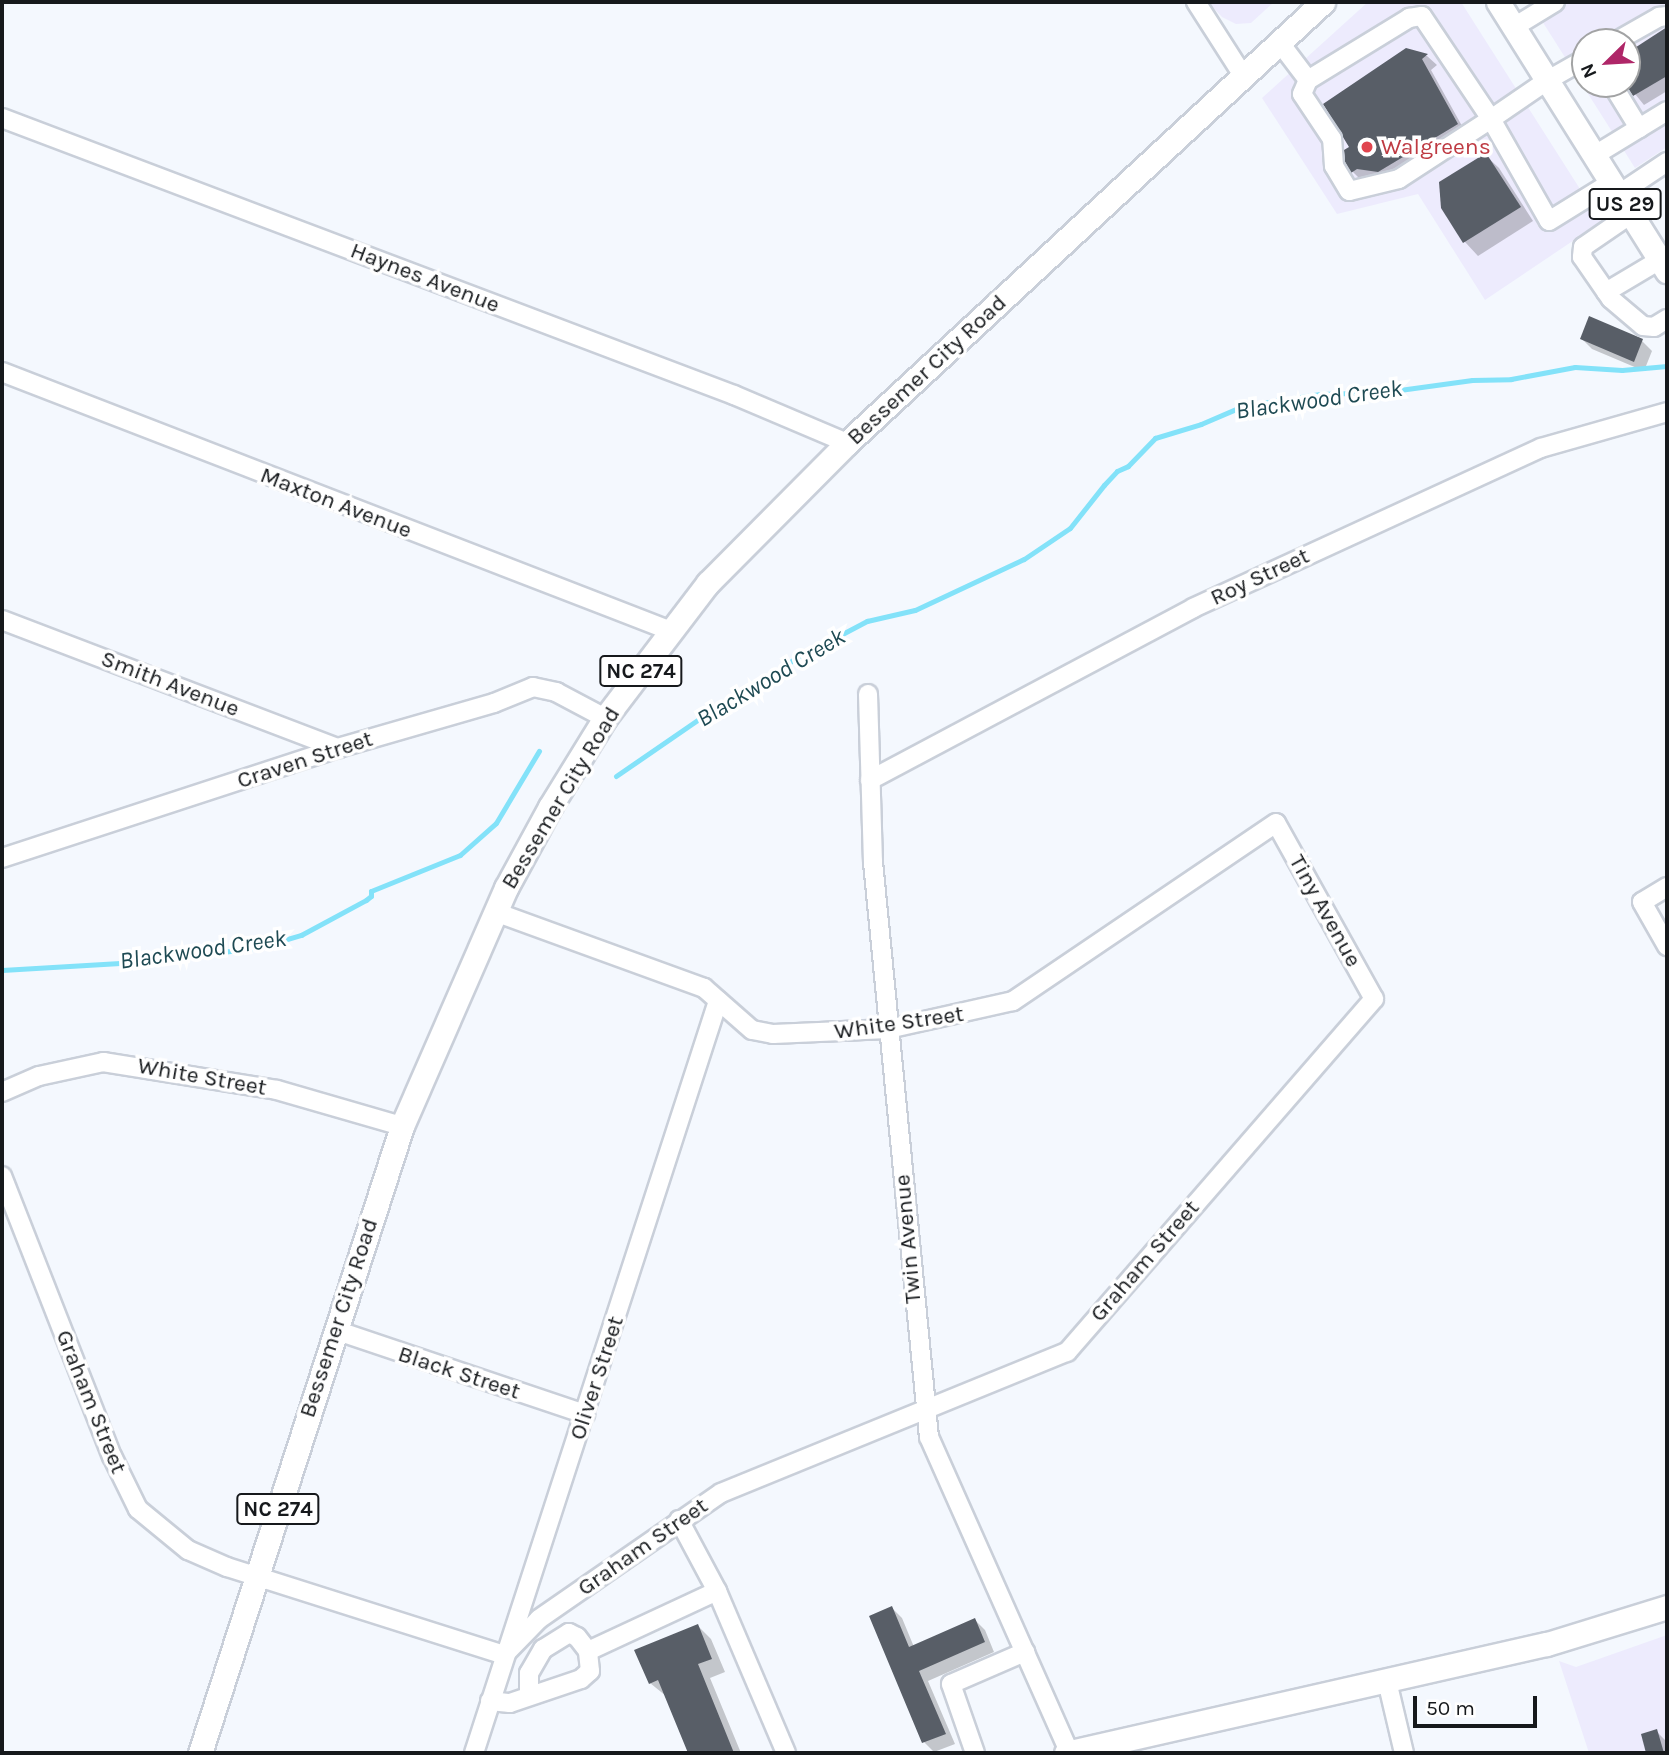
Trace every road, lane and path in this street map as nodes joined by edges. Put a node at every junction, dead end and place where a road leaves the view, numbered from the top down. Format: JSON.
{"nodes":[{"id":1,"x":1196,"y":2,"type":"edge"},
{"id":2,"x":1498,"y":2,"type":"edge"},
{"id":3,"x":1555,"y":2,"type":"edge"},
{"id":4,"x":1313,"y":5,"type":"edge"},
{"id":5,"x":1667,"y":16,"type":"edge"},
{"id":6,"x":1514,"y":27,"type":"junction"},
{"id":7,"x":1640,"y":28,"type":"edge"},
{"id":8,"x":1280,"y":43,"type":"junction"},
{"id":9,"x":1571,"y":67,"type":"edge"},
{"id":10,"x":1244,"y":78,"type":"junction"},
{"id":11,"x":1308,"y":80,"type":"junction"},
{"id":12,"x":1548,"y":80,"type":"junction"},
{"id":13,"x":1621,"y":98,"type":"edge"},
{"id":14,"x":1667,"y":111,"type":"edge"},
{"id":15,"x":2,"y":118,"type":"edge"},
{"id":16,"x":1491,"y":119,"type":"junction"},
{"id":17,"x":1639,"y":128,"type":"junction"},
{"id":18,"x":1595,"y":155,"type":"junction"},
{"id":19,"x":1667,"y":162,"type":"edge"},
{"id":20,"x":1615,"y":188,"type":"junction"},
{"id":21,"x":1631,"y":214,"type":"junction"},
{"id":22,"x":1664,"y":265,"type":"edge"},
{"id":23,"x":1606,"y":292,"type":"junction"},
{"id":24,"x":1667,"y":319,"type":"edge"},
{"id":25,"x":2,"y":372,"type":"edge"},
{"id":26,"x":1667,"y":412,"type":"edge"},
{"id":27,"x":847,"y":443,"type":"junction"},
{"id":28,"x":2,"y":620,"type":"edge"},
{"id":29,"x":671,"y":631,"type":"junction"},
{"id":30,"x":868,"y":694,"type":"dead end"},
{"id":31,"x":605,"y":719,"type":"junction"},
{"id":32,"x":338,"y":748,"type":"junction"},
{"id":33,"x":870,"y":780,"type":"junction"},
{"id":34,"x":1276,"y":822,"type":"joint"},
{"id":35,"x":2,"y":858,"type":"edge"},
{"id":36,"x":1667,"y":887,"type":"edge"},
{"id":37,"x":495,"y":912,"type":"junction"},
{"id":38,"x":1667,"y":946,"type":"edge"},
{"id":39,"x":1374,"y":999,"type":"joint"},
{"id":40,"x":718,"y":1001,"type":"junction"},
{"id":41,"x":888,"y":1029,"type":"junction"},
{"id":42,"x":2,"y":1092,"type":"edge"},
{"id":43,"x":402,"y":1126,"type":"junction"},
{"id":44,"x":2,"y":1175,"type":"edge"},
{"id":45,"x":334,"y":1330,"type":"junction"},
{"id":46,"x":924,"y":1408,"type":"junction"},
{"id":47,"x":585,"y":1414,"type":"junction"},
{"id":48,"x":679,"y":1520,"type":"junction"},
{"id":49,"x":257,"y":1576,"type":"junction"},
{"id":50,"x":717,"y":1591,"type":"junction"},
{"id":51,"x":1667,"y":1607,"type":"edge"},
{"id":52,"x":588,"y":1651,"type":"junction"},
{"id":53,"x":1026,"y":1652,"type":"junction"},
{"id":54,"x":503,"y":1656,"type":"junction"},
{"id":55,"x":1387,"y":1681,"type":"junction"},
{"id":56,"x":529,"y":1696,"type":"junction"},
{"id":57,"x":490,"y":1701,"type":"junction"},
{"id":58,"x":200,"y":1753,"type":"edge"},
{"id":59,"x":474,"y":1753,"type":"edge"},
{"id":60,"x":786,"y":1753,"type":"edge"},
{"id":61,"x":975,"y":1753,"type":"edge"},
{"id":62,"x":1069,"y":1753,"type":"edge"},
{"id":63,"x":1404,"y":1753,"type":"edge"}],
"edges":[{"from":1,"to":10,"type":"street"},
{"from":2,"to":6,"type":"main road","number":"US 29"},
{"from":3,"to":6,"type":"street"},
{"from":4,"to":8,"type":"main road","name":"Bessemer City Road","number":"NC 274"},
{"from":5,"to":7,"type":"street"},
{"from":6,"to":12,"type":"main road","number":"US 29"},
{"from":8,"to":10,"type":"main road","name":"Bessemer City Road","number":"NC 274"},
{"from":8,"to":11,"type":"street"},
{"from":9,"to":12,"type":"street"},
{"from":10,"to":27,"type":"main road","name":"Bessemer City Road","number":"NC 274"},
{"from":11,"to":16,"type":"street"},
{"from":11,"to":16,"type":"street"},
{"from":12,"to":16,"type":"street"},
{"from":12,"to":18,"type":"main road","number":"US 29"},
{"from":13,"to":17,"type":"street"},
{"from":14,"to":17,"type":"street"},
{"from":15,"to":27,"type":"street","name":"Haynes Avenue"},
{"from":16,"to":20,"type":"street"},
{"from":17,"to":18,"type":"street"},
{"from":18,"to":20,"type":"main road","number":"US 29"},
{"from":19,"to":20,"type":"street"},
{"from":20,"to":21,"type":"main road","number":"US 29"},
{"from":21,"to":22,"type":"main road","number":"US 29"},
{"from":21,"to":23,"type":"street"},
{"from":22,"to":23,"type":"street"},
{"from":23,"to":24,"type":"street"},
{"from":25,"to":29,"type":"street","name":"Maxton Avenue"},
{"from":26,"to":33,"type":"street","name":"Roy Street"},
{"from":27,"to":29,"type":"main road","name":"Bessemer City Road","number":"NC 274"},
{"from":28,"to":32,"type":"street","name":"Smith Avenue"},
{"from":29,"to":31,"type":"main road","name":"Bessemer City Road","number":"NC 274"},
{"from":30,"to":33,"type":"street","name":"Twin Avenue"},
{"from":31,"to":32,"type":"street","name":"Craven Street"},
{"from":31,"to":37,"type":"main road","name":"Bessemer City Road","number":"NC 274"},
{"from":32,"to":35,"type":"street","name":"Craven Street"},
{"from":33,"to":41,"type":"street","name":"Twin Avenue"},
{"from":34,"to":39,"type":"street","name":"Tiny Avenue"},
{"from":34,"to":41,"type":"street","name":"White Street"},
{"from":36,"to":38,"type":"street"},
{"from":37,"to":40,"type":"street","name":"White Street"},
{"from":37,"to":43,"type":"main road","name":"Bessemer City Road","number":"NC 274"},
{"from":39,"to":46,"type":"street","name":"Graham Street"},
{"from":40,"to":41,"type":"street","name":"White Street"},
{"from":40,"to":47,"type":"street","name":"Oliver Street"},
{"from":41,"to":46,"type":"street","name":"Twin Avenue"},
{"from":42,"to":43,"type":"street","name":"White Street"},
{"from":43,"to":45,"type":"main road","name":"Bessemer City Road","number":"NC 274"},
{"from":44,"to":49,"type":"street","name":"Graham Street"},
{"from":45,"to":47,"type":"street","name":"Black Street"},
{"from":45,"to":49,"type":"main road","name":"Bessemer City Road","number":"NC 274"},
{"from":46,"to":48,"type":"street","name":"Graham Street"},
{"from":46,"to":53,"type":"street","name":"Twin Avenue"},
{"from":47,"to":54,"type":"street","name":"Oliver Street"},
{"from":48,"to":50,"type":"street"},
{"from":48,"to":54,"type":"street","name":"Graham Street"},
{"from":49,"to":54,"type":"street","name":"Graham Street"},
{"from":49,"to":58,"type":"main road","name":"Bessemer City Road","number":"NC 274"},
{"from":50,"to":52,"type":"street"},
{"from":50,"to":60,"type":"street"},
{"from":51,"to":55,"type":"main road"},
{"from":52,"to":56,"type":"street"},
{"from":52,"to":56,"type":"street"},
{"from":53,"to":61,"type":"street"},
{"from":53,"to":62,"type":"street","name":"Twin Avenue"},
{"from":54,"to":57,"type":"street","name":"Oliver Street"},
{"from":55,"to":62,"type":"main road"},
{"from":55,"to":63,"type":"street"},
{"from":56,"to":57,"type":"street"},
{"from":57,"to":59,"type":"street","name":"Oliver Street"}]}
